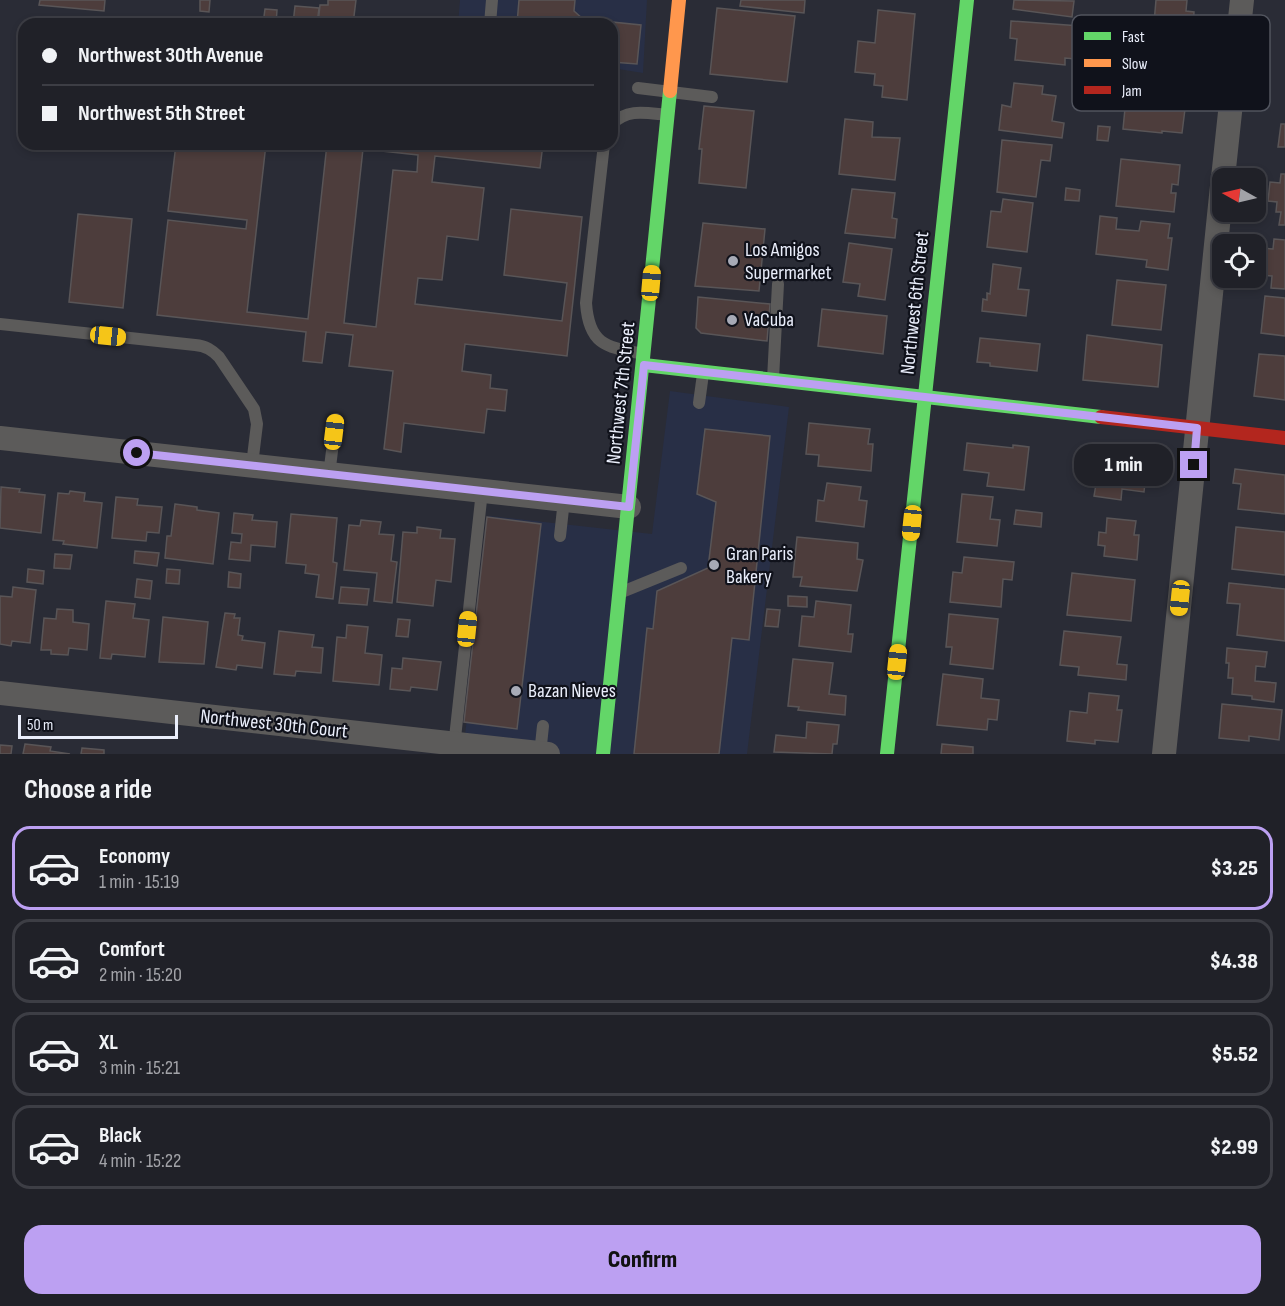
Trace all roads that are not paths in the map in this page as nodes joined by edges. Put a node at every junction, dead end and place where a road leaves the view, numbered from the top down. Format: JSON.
{"nodes":[{"id":1,"x":492,"y":0,"type":"edge"},
{"id":2,"x":679,"y":0,"type":"edge"},
{"id":3,"x":967,"y":0,"type":"edge"},
{"id":4,"x":1242,"y":0,"type":"edge"},
{"id":5,"x":1240,"y":15,"type":"edge"},
{"id":6,"x":490,"y":18,"type":"edge"},
{"id":7,"x":638,"y":88,"type":"dead end"},
{"id":8,"x":671,"y":92,"type":"junction"},
{"id":9,"x":712,"y":97,"type":"dead end"},
{"id":10,"x":1230,"y":111,"type":"edge"},
{"id":11,"x":668,"y":115,"type":"junction"},
{"id":12,"x":618,"y":120,"type":"edge"},
{"id":13,"x":603,"y":150,"type":"edge"},
{"id":14,"x":1224,"y":168,"type":"edge"},
{"id":15,"x":1218,"y":222,"type":"edge"},
{"id":16,"x":778,"y":284,"type":"dead end"},
{"id":17,"x":0,"y":324,"type":"edge"},
{"id":18,"x":644,"y":359,"type":"junction"},
{"id":19,"x":703,"y":372,"type":"junction"},
{"id":20,"x":772,"y":380,"type":"junction"},
{"id":21,"x":925,"y":398,"type":"junction"},
{"id":22,"x":699,"y":403,"type":"dead end"},
{"id":23,"x":336,"y":419,"type":"dead end"},
{"id":24,"x":1197,"y":428,"type":"junction"},
{"id":25,"x":0,"y":438,"type":"edge"},
{"id":26,"x":1285,"y":438,"type":"edge"},
{"id":27,"x":252,"y":465,"type":"junction"},
{"id":28,"x":329,"y":475,"type":"junction"},
{"id":29,"x":482,"y":491,"type":"junction"},
{"id":30,"x":564,"y":500,"type":"junction"},
{"id":31,"x":629,"y":507,"type":"junction"},
{"id":32,"x":560,"y":536,"type":"dead end"},
{"id":33,"x":681,"y":568,"type":"dead end"},
{"id":34,"x":621,"y":593,"type":"junction"},
{"id":35,"x":0,"y":693,"type":"edge"},
{"id":36,"x":543,"y":726,"type":"dead end"},
{"id":37,"x":454,"y":749,"type":"edge"},
{"id":38,"x":543,"y":754,"type":"edge"},
{"id":39,"x":603,"y":754,"type":"edge"},
{"id":40,"x":887,"y":754,"type":"edge"},
{"id":41,"x":1164,"y":754,"type":"edge"}],
"edges":[{"from":1,"to":6,"type":"lane"},
{"from":2,"to":8,"type":"street","name":"Northwest 7th Street"},
{"from":3,"to":21,"type":"street","name":"Northwest 6th Street"},
{"from":4,"to":5,"type":"street"},
{"from":7,"to":8,"type":"lane"},
{"from":8,"to":9,"type":"lane"},
{"from":8,"to":11,"type":"street","name":"Northwest 7th Street"},
{"from":10,"to":14,"type":"street"},
{"from":11,"to":12,"type":"lane"},
{"from":11,"to":18,"type":"street","name":"Northwest 7th Street"},
{"from":13,"to":18,"type":"lane"},
{"from":15,"to":24,"type":"street"},
{"from":16,"to":20,"type":"lane"},
{"from":17,"to":27,"type":"lane"},
{"from":18,"to":19,"type":"street"},
{"from":18,"to":31,"type":"street","name":"Northwest 7th Street"},
{"from":19,"to":20,"type":"street"},
{"from":19,"to":22,"type":"lane"},
{"from":20,"to":21,"type":"street"},
{"from":21,"to":24,"type":"street"},
{"from":21,"to":40,"type":"street","name":"Northwest 6th Street"},
{"from":23,"to":28,"type":"lane"},
{"from":24,"to":26,"type":"street"},
{"from":24,"to":41,"type":"street"},
{"from":25,"to":27,"type":"street"},
{"from":27,"to":28,"type":"street"},
{"from":28,"to":29,"type":"street"},
{"from":29,"to":30,"type":"street"},
{"from":29,"to":37,"type":"lane"},
{"from":30,"to":31,"type":"street"},
{"from":30,"to":32,"type":"lane"},
{"from":31,"to":34,"type":"street","name":"Northwest 7th Street"},
{"from":33,"to":34,"type":"lane"},
{"from":34,"to":39,"type":"street","name":"Northwest 7th Street"},
{"from":35,"to":37,"type":"street","name":"Northwest 30th Court"},
{"from":36,"to":38,"type":"lane"},
{"from":37,"to":38,"type":"street","name":"Northwest 30th Court"}]}
